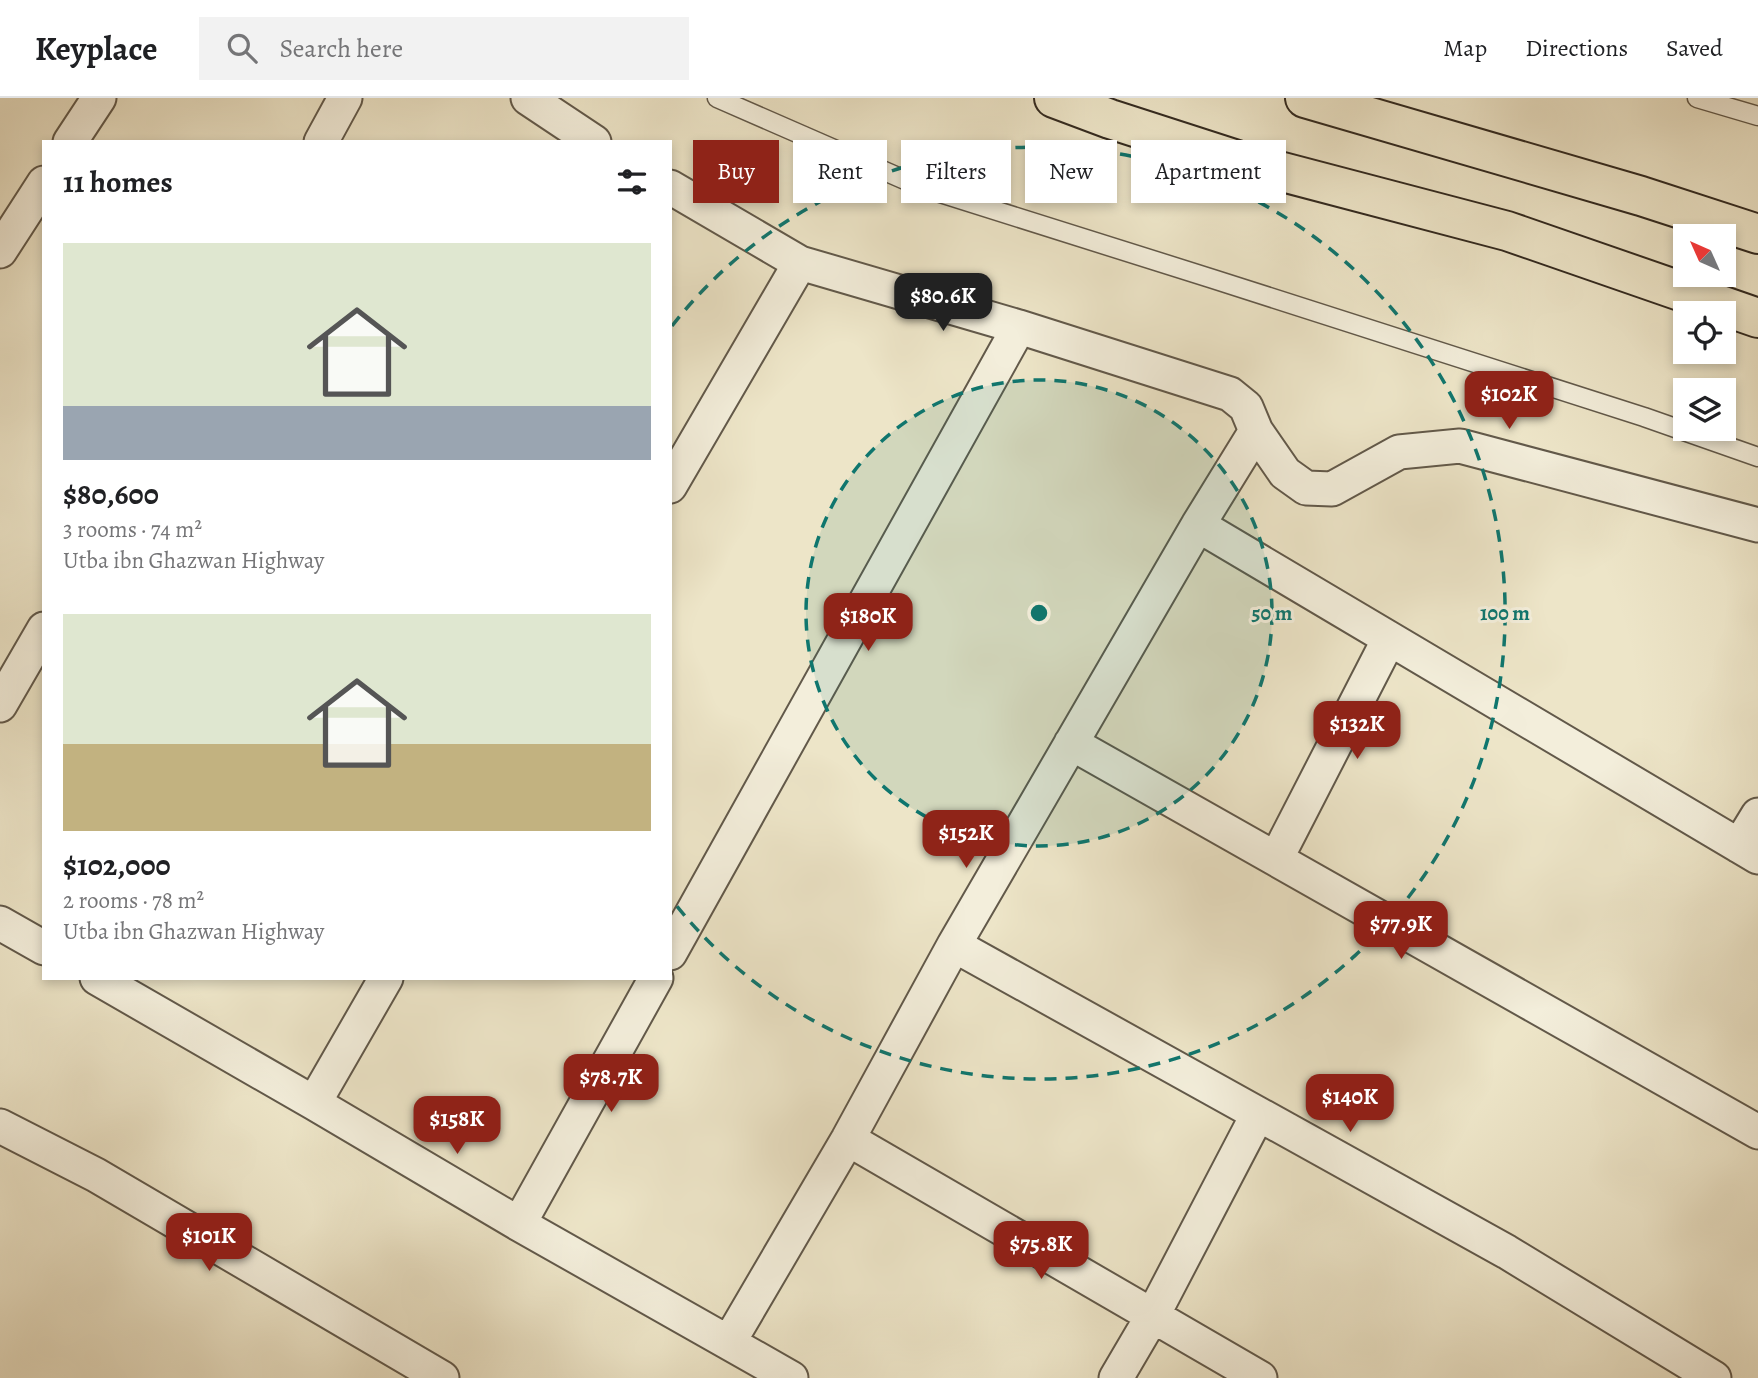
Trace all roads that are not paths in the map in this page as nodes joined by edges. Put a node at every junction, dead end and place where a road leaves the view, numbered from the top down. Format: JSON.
{"nodes":[{"id":1,"x":99,"y":98,"type":"edge"},
{"id":2,"x":345,"y":98,"type":"edge"},
{"id":3,"x":528,"y":98,"type":"edge"},
{"id":4,"x":717,"y":98,"type":"edge"},
{"id":5,"x":1054,"y":98,"type":"edge"},
{"id":6,"x":1305,"y":98,"type":"edge"},
{"id":7,"x":1697,"y":98,"type":"edge"},
{"id":8,"x":1758,"y":116,"type":"edge"},
{"id":9,"x":585,"y":139,"type":"edge"},
{"id":10,"x":72,"y":140,"type":"edge"},
{"id":11,"x":321,"y":140,"type":"edge"},
{"id":12,"x":42,"y":186,"type":"edge"},
{"id":13,"x":672,"y":188,"type":"edge"},
{"id":14,"x":1758,"y":234,"type":"edge"},
{"id":15,"x":0,"y":251,"type":"edge"},
{"id":16,"x":800,"y":263,"type":"junction"},
{"id":17,"x":1758,"y":318,"type":"edge"},
{"id":18,"x":1019,"y":327,"type":"junction"},
{"id":19,"x":1256,"y":431,"type":"junction"},
{"id":20,"x":1758,"y":457,"type":"edge"},
{"id":21,"x":672,"y":483,"type":"edge"},
{"id":22,"x":1198,"y":525,"type":"junction"},
{"id":23,"x":1758,"y":525,"type":"edge"},
{"id":24,"x":42,"y":632,"type":"edge"},
{"id":25,"x":1389,"y":639,"type":"junction"},
{"id":26,"x":0,"y":705,"type":"edge"},
{"id":27,"x":1071,"y":743,"type":"junction"},
{"id":28,"x":1758,"y":815,"type":"edge"},
{"id":29,"x":1749,"y":851,"type":"edge"},
{"id":30,"x":1276,"y":859,"type":"junction"},
{"id":31,"x":0,"y":923,"type":"edge"},
{"id":32,"x":954,"y":945,"type":"junction"},
{"id":33,"x":42,"y":947,"type":"edge"},
{"id":34,"x":672,"y":949,"type":"edge"},
{"id":35,"x":385,"y":980,"type":"edge"},
{"id":36,"x":655,"y":980,"type":"edge"},
{"id":37,"x":108,"y":981,"type":"edge"},
{"id":38,"x":314,"y":1103,"type":"junction"},
{"id":39,"x":1258,"y":1114,"type":"junction"},
{"id":40,"x":0,"y":1126,"type":"edge"},
{"id":41,"x":1758,"y":1132,"type":"edge"},
{"id":42,"x":848,"y":1139,"type":"junction"},
{"id":43,"x":519,"y":1224,"type":"junction"},
{"id":44,"x":1153,"y":1315,"type":"junction"},
{"id":45,"x":729,"y":1342,"type":"junction"},
{"id":46,"x":442,"y":1378,"type":"edge"},
{"id":47,"x":791,"y":1378,"type":"edge"},
{"id":48,"x":1116,"y":1378,"type":"edge"},
{"id":49,"x":1260,"y":1378,"type":"edge"},
{"id":50,"x":1714,"y":1378,"type":"edge"}],
"edges":[{"from":1,"to":10,"type":"street"},
{"from":2,"to":11,"type":"street"},
{"from":3,"to":9,"type":"street"},
{"from":4,"to":20,"type":"lane"},
{"from":5,"to":17,"type":"highway"},
{"from":6,"to":14,"type":"highway"},
{"from":7,"to":8,"type":"lane"},
{"from":12,"to":15,"type":"street"},
{"from":13,"to":16,"type":"street"},
{"from":16,"to":18,"type":"street"},
{"from":16,"to":21,"type":"street"},
{"from":18,"to":19,"type":"street"},
{"from":18,"to":34,"type":"street"},
{"from":19,"to":22,"type":"street"},
{"from":19,"to":23,"type":"street"},
{"from":22,"to":25,"type":"street"},
{"from":22,"to":27,"type":"street"},
{"from":24,"to":26,"type":"street"},
{"from":25,"to":29,"type":"street"},
{"from":25,"to":30,"type":"street"},
{"from":27,"to":30,"type":"street"},
{"from":27,"to":32,"type":"street"},
{"from":28,"to":29,"type":"street"},
{"from":30,"to":41,"type":"street"},
{"from":31,"to":33,"type":"street"},
{"from":32,"to":39,"type":"street"},
{"from":32,"to":42,"type":"street"},
{"from":35,"to":38,"type":"street"},
{"from":36,"to":43,"type":"street"},
{"from":37,"to":38,"type":"street"},
{"from":38,"to":43,"type":"street"},
{"from":39,"to":44,"type":"street"},
{"from":39,"to":50,"type":"street"},
{"from":40,"to":46,"type":"street"},
{"from":42,"to":44,"type":"street"},
{"from":42,"to":45,"type":"street"},
{"from":43,"to":45,"type":"street"},
{"from":44,"to":48,"type":"street"},
{"from":44,"to":49,"type":"street"},
{"from":45,"to":47,"type":"street"}]}
